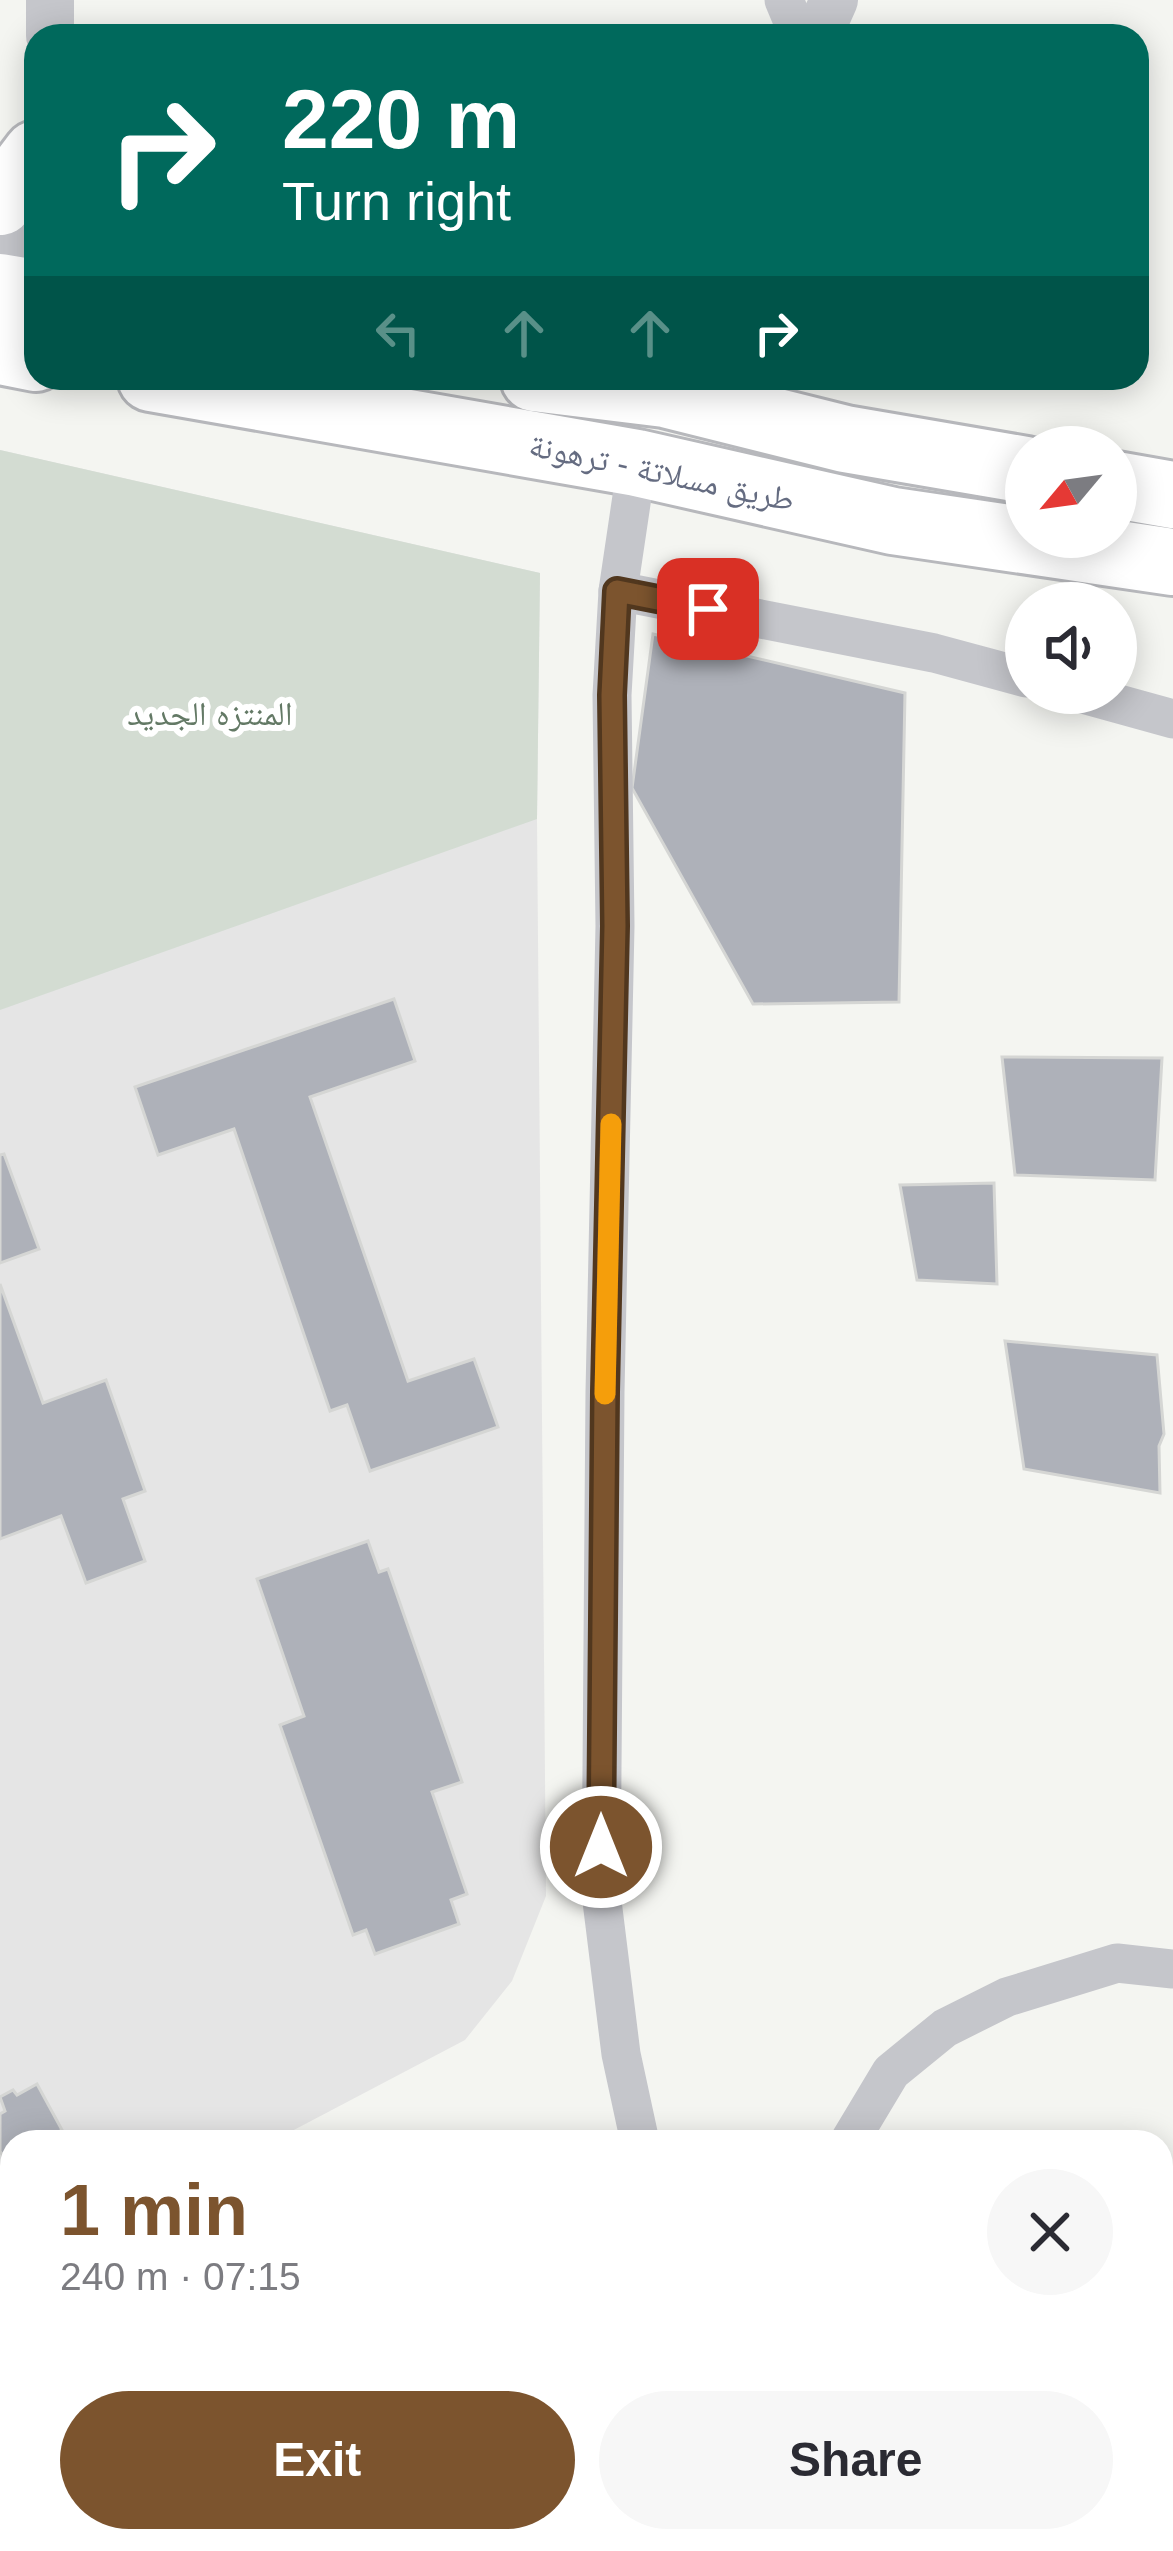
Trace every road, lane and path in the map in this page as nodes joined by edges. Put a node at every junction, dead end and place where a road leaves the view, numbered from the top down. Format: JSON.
{"nodes":[{"id":1,"x":24,"y":172,"type":"edge"},
{"id":2,"x":0,"y":202,"type":"edge"},
{"id":3,"x":24,"y":226,"type":"edge"},
{"id":4,"x":9,"y":312,"type":"edge"},
{"id":5,"x":220,"y":390,"type":"edge"},
{"id":6,"x":666,"y":390,"type":"edge"},
{"id":7,"x":681,"y":390,"type":"edge"},
{"id":8,"x":786,"y":390,"type":"edge"},
{"id":9,"x":845,"y":439,"type":"junction"},
{"id":10,"x":637,"y":463,"type":"junction"},
{"id":11,"x":1005,"y":466,"type":"edge"},
{"id":12,"x":1137,"y":489,"type":"edge"},
{"id":13,"x":1173,"y":495,"type":"edge"},
{"id":14,"x":1173,"y":562,"type":"edge"},
{"id":15,"x":617,"y":591,"type":"junction"},
{"id":16,"x":1005,"y":672,"type":"edge"},
{"id":17,"x":1137,"y":709,"type":"edge"},
{"id":18,"x":1173,"y":719,"type":"edge"},
{"id":19,"x":1173,"y":1969,"type":"edge"},
{"id":20,"x":637,"y":2130,"type":"edge"},
{"id":21,"x":856,"y":2130,"type":"edge"}],
"edges":[{"from":1,"to":2,"type":"highway"},
{"from":3,"to":4,"type":"street"},
{"from":5,"to":10,"type":"highway","name":"طريق مسلاتة - ترهونة"},
{"from":6,"to":10,"type":"street"},
{"from":7,"to":9,"type":"highway","name":"طريق مسلاتة - ترهونة"},
{"from":8,"to":9,"type":"highway"},
{"from":9,"to":11,"type":"highway","name":"طريق مسلاتة - ترهونة"},
{"from":10,"to":14,"type":"highway","name":"طريق مسلاتة - ترهونة"},
{"from":10,"to":15,"type":"street"},
{"from":12,"to":13,"type":"highway"},
{"from":15,"to":16,"type":"street"},
{"from":15,"to":20,"type":"street"},
{"from":17,"to":18,"type":"street"},
{"from":19,"to":21,"type":"street"}]}
